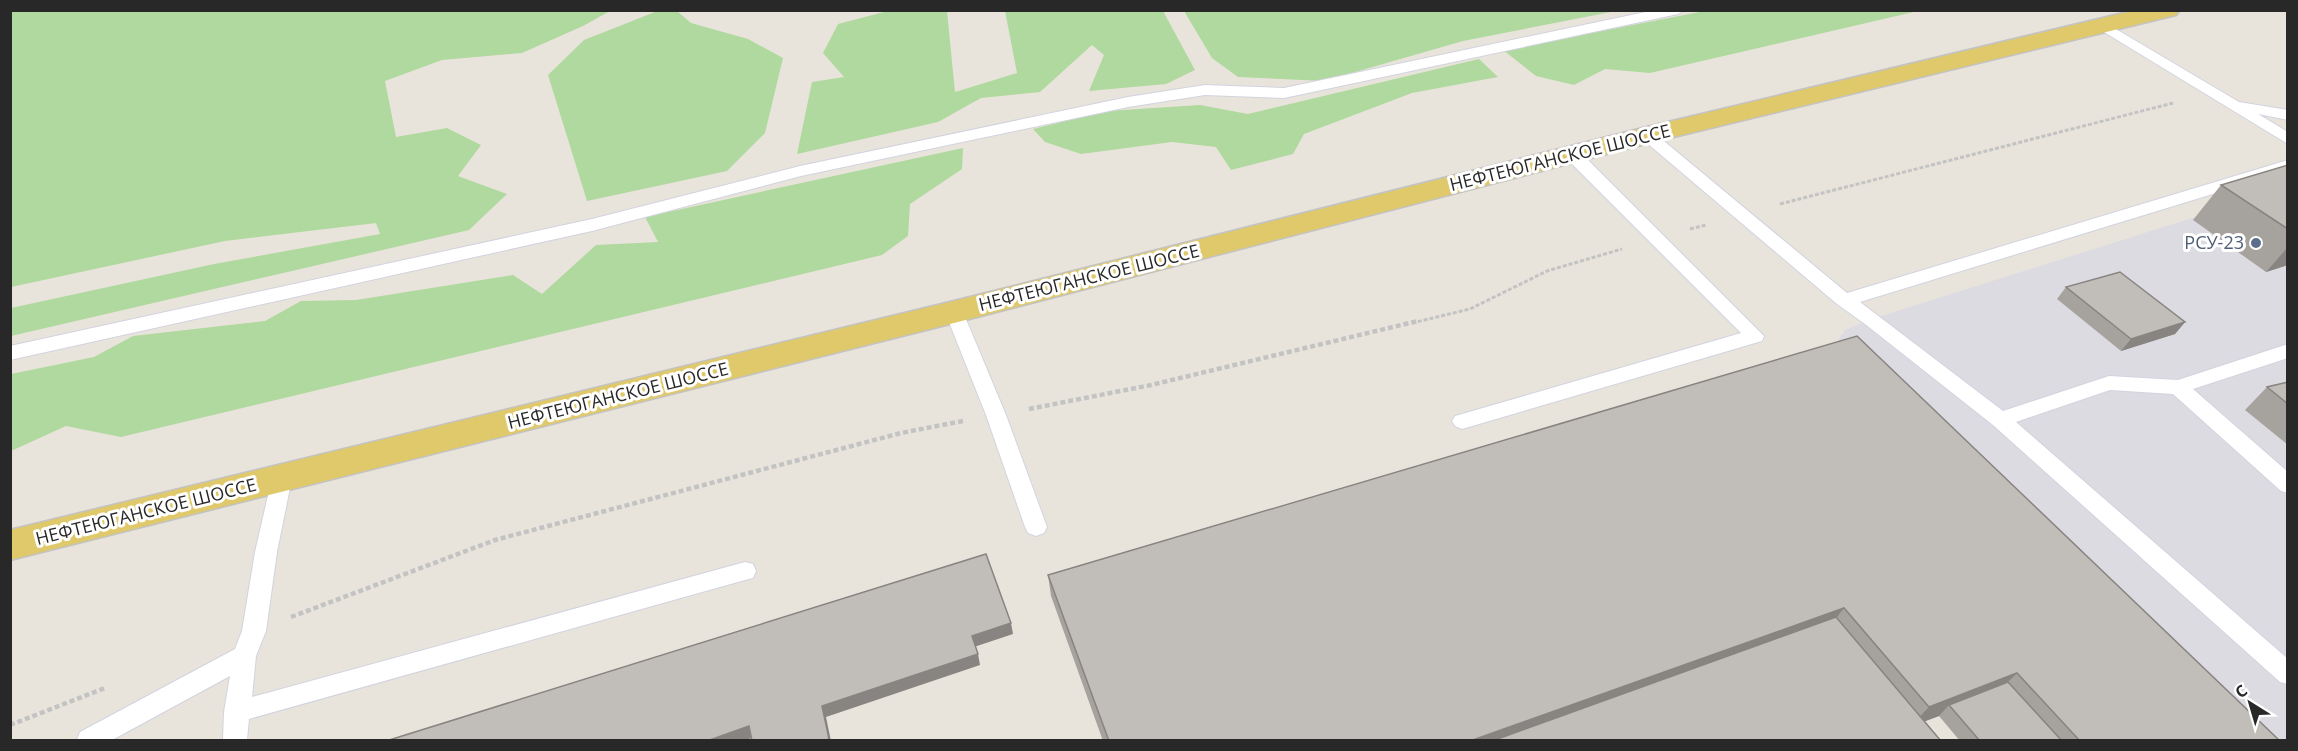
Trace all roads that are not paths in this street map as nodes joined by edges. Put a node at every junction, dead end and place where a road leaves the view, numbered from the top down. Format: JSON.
{"nodes":[{"id":1,"x":1678,"y":10,"type":"edge"},
{"id":2,"x":2168,"y":10,"type":"edge"},
{"id":3,"x":2104,"y":26,"type":"junction"},
{"id":4,"x":2231,"y":103,"type":"junction"},
{"id":5,"x":2288,"y":115,"type":"edge"},
{"id":6,"x":1647,"y":135,"type":"junction"},
{"id":7,"x":2288,"y":139,"type":"edge"},
{"id":8,"x":1572,"y":154,"type":"junction"},
{"id":9,"x":2288,"y":165,"type":"edge"},
{"id":10,"x":1844,"y":300,"type":"junction"},
{"id":11,"x":954,"y":312,"type":"junction"},
{"id":12,"x":2288,"y":351,"type":"edge"},
{"id":13,"x":10,"y":353,"type":"edge"},
{"id":14,"x":2178,"y":387,"type":"junction"},
{"id":15,"x":2000,"y":420,"type":"junction"},
{"id":16,"x":1462,"y":421,"type":"dead end"},
{"id":17,"x":282,"y":478,"type":"junction"},
{"id":18,"x":2288,"y":485,"type":"edge"},
{"id":19,"x":1036,"y":527,"type":"dead end"},
{"id":20,"x":10,"y":545,"type":"edge"},
{"id":21,"x":745,"y":571,"type":"dead end"},
{"id":22,"x":244,"y":656,"type":"junction"},
{"id":23,"x":2288,"y":674,"type":"edge"},
{"id":24,"x":236,"y":712,"type":"junction"},
{"id":25,"x":89,"y":741,"type":"edge"},
{"id":26,"x":235,"y":741,"type":"edge"}],
"edges":[{"from":1,"to":13,"type":"lane"},
{"from":2,"to":3,"type":"main road","name":"НЕФТЕЮГАНСКОЕ ШОССЕ"},
{"from":3,"to":4,"type":"lane"},
{"from":3,"to":6,"type":"main road","name":"НЕФТЕЮГАНСКОЕ ШОССЕ"},
{"from":4,"to":5,"type":"lane"},
{"from":4,"to":7,"type":"lane"},
{"from":6,"to":8,"type":"main road","name":"НЕФТЕЮГАНСКОЕ ШОССЕ"},
{"from":6,"to":10,"type":"lane"},
{"from":8,"to":11,"type":"main road","name":"НЕФТЕЮГАНСКОЕ ШОССЕ"},
{"from":8,"to":16,"type":"lane"},
{"from":9,"to":10,"type":"lane"},
{"from":10,"to":15,"type":"lane"},
{"from":11,"to":17,"type":"main road","name":"НЕФТЕЮГАНСКОЕ ШОССЕ"},
{"from":11,"to":19,"type":"lane"},
{"from":12,"to":14,"type":"lane"},
{"from":14,"to":15,"type":"lane"},
{"from":14,"to":18,"type":"lane"},
{"from":15,"to":23,"type":"lane"},
{"from":17,"to":20,"type":"main road","name":"НЕФТЕЮГАНСКОЕ ШОССЕ"},
{"from":17,"to":22,"type":"lane"},
{"from":21,"to":24,"type":"lane"},
{"from":22,"to":24,"type":"lane"},
{"from":22,"to":25,"type":"lane"},
{"from":24,"to":26,"type":"lane"}]}
